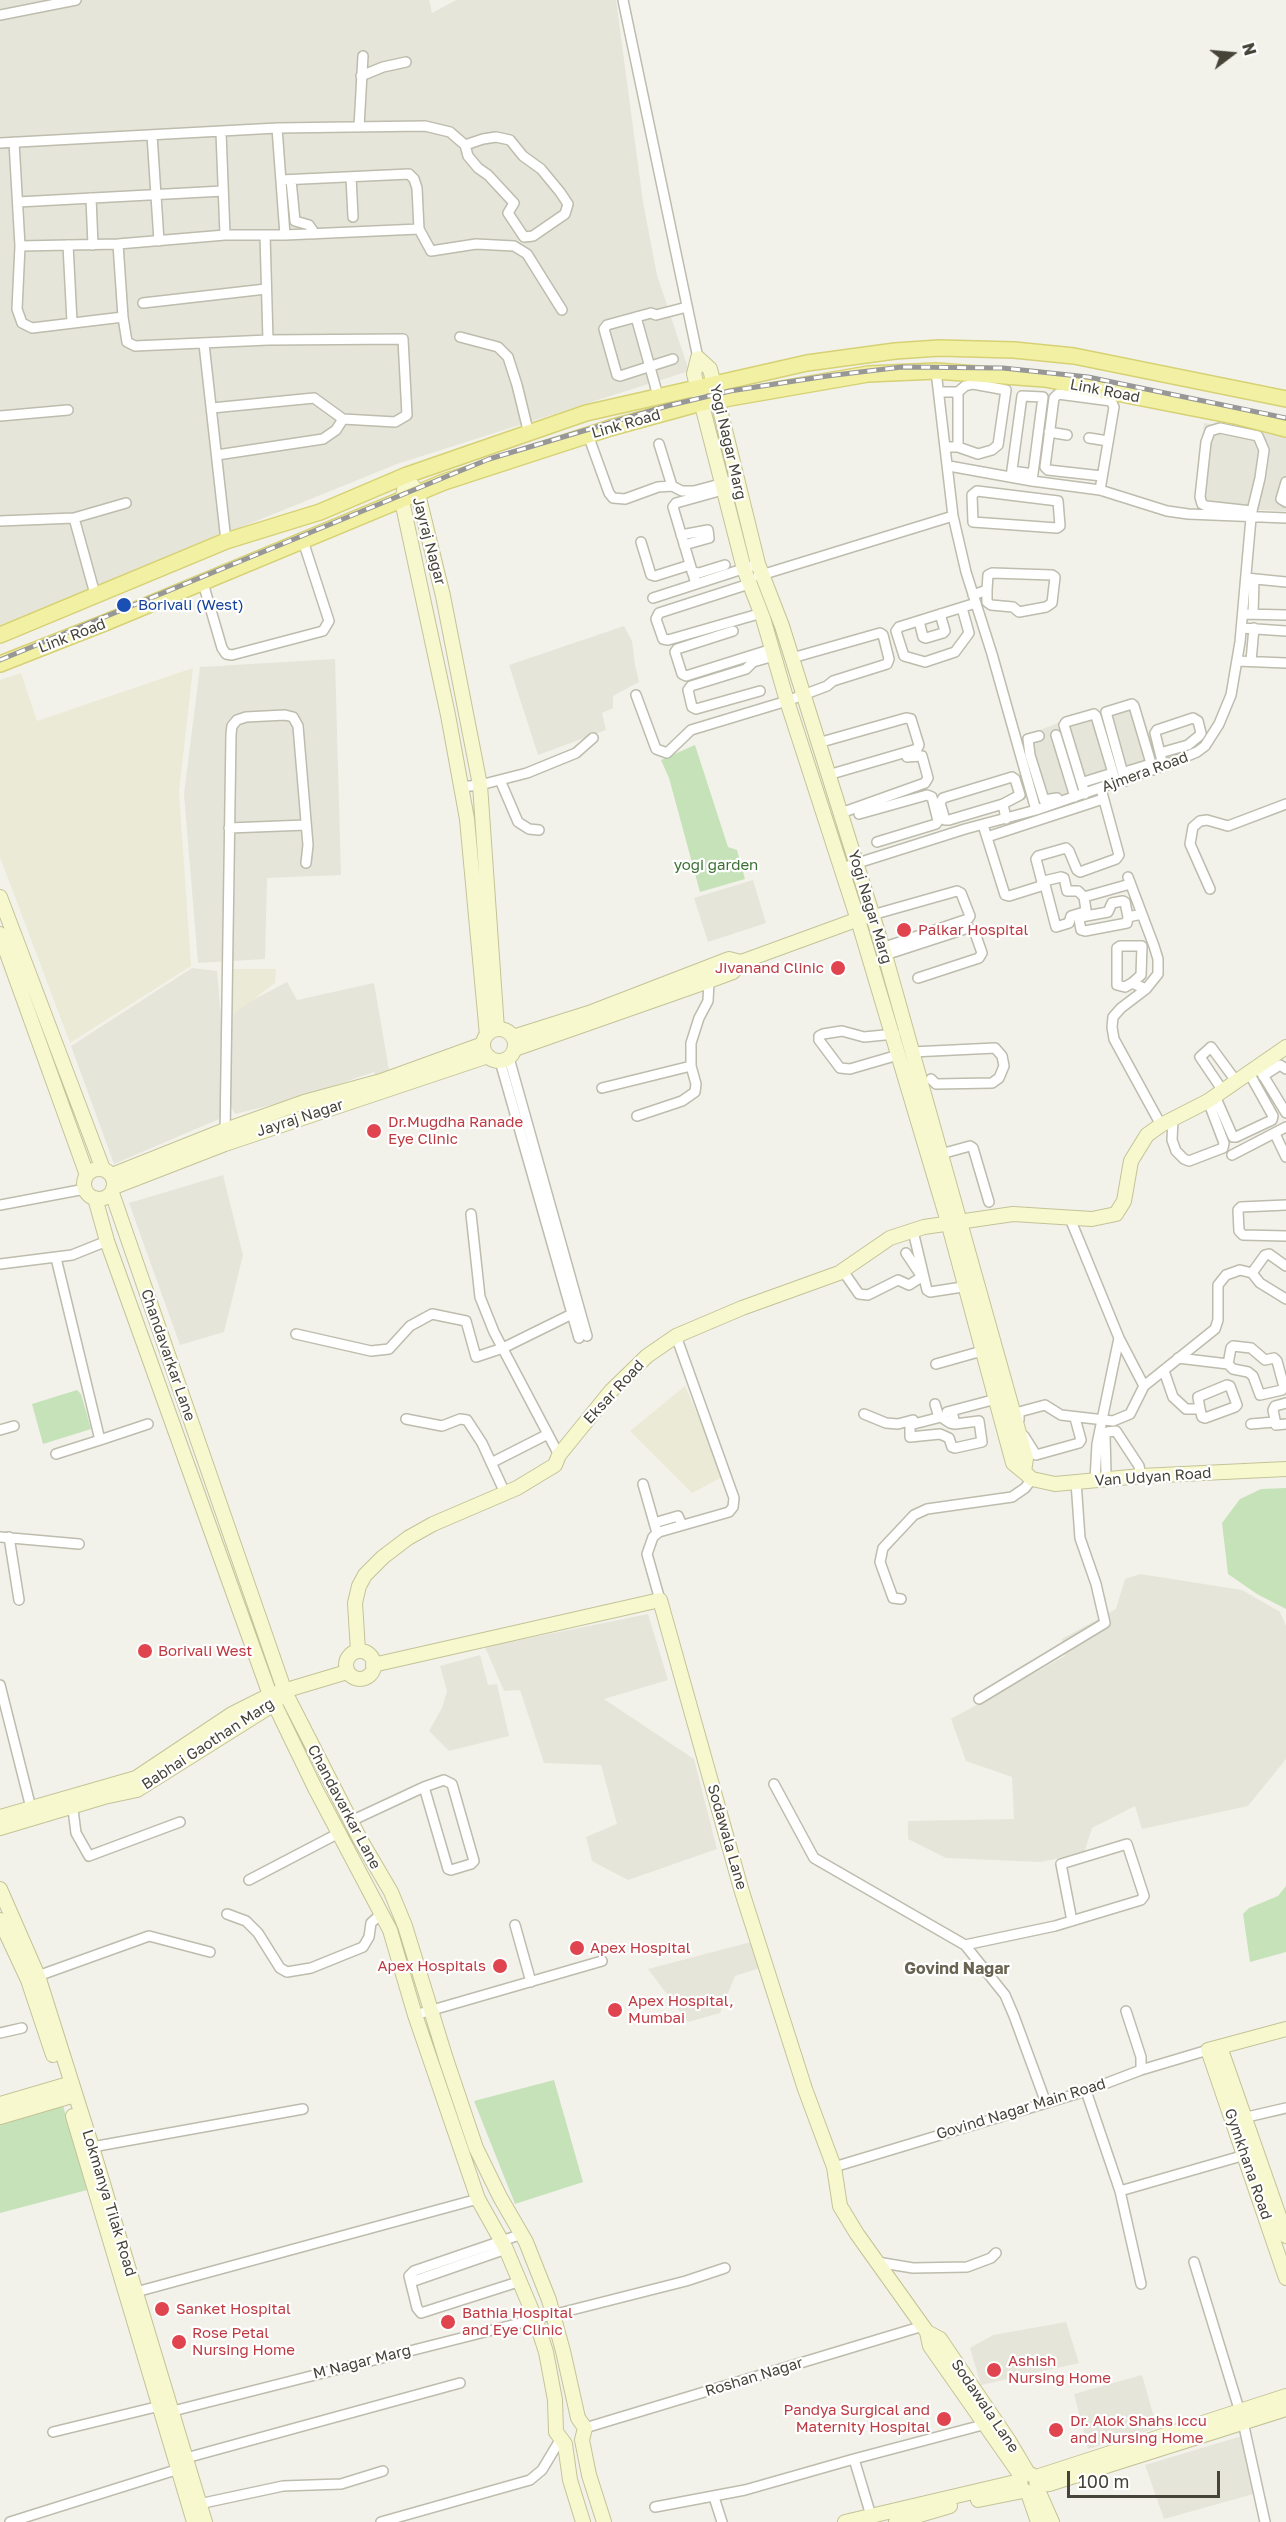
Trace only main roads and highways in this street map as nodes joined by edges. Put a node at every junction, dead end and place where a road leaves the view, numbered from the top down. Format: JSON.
{"nodes":[{"id":1,"x":1286,"y":399,"type":"edge"},
{"id":2,"x":1286,"y":429,"type":"edge"},
{"id":3,"x":0,"y":635,"type":"edge"},
{"id":4,"x":0,"y":663,"type":"edge"}],
"edges":[{"from":1,"to":3,"type":"main road","name":"Link Road"},
{"from":2,"to":4,"type":"main road","name":"Link Road"}]}
